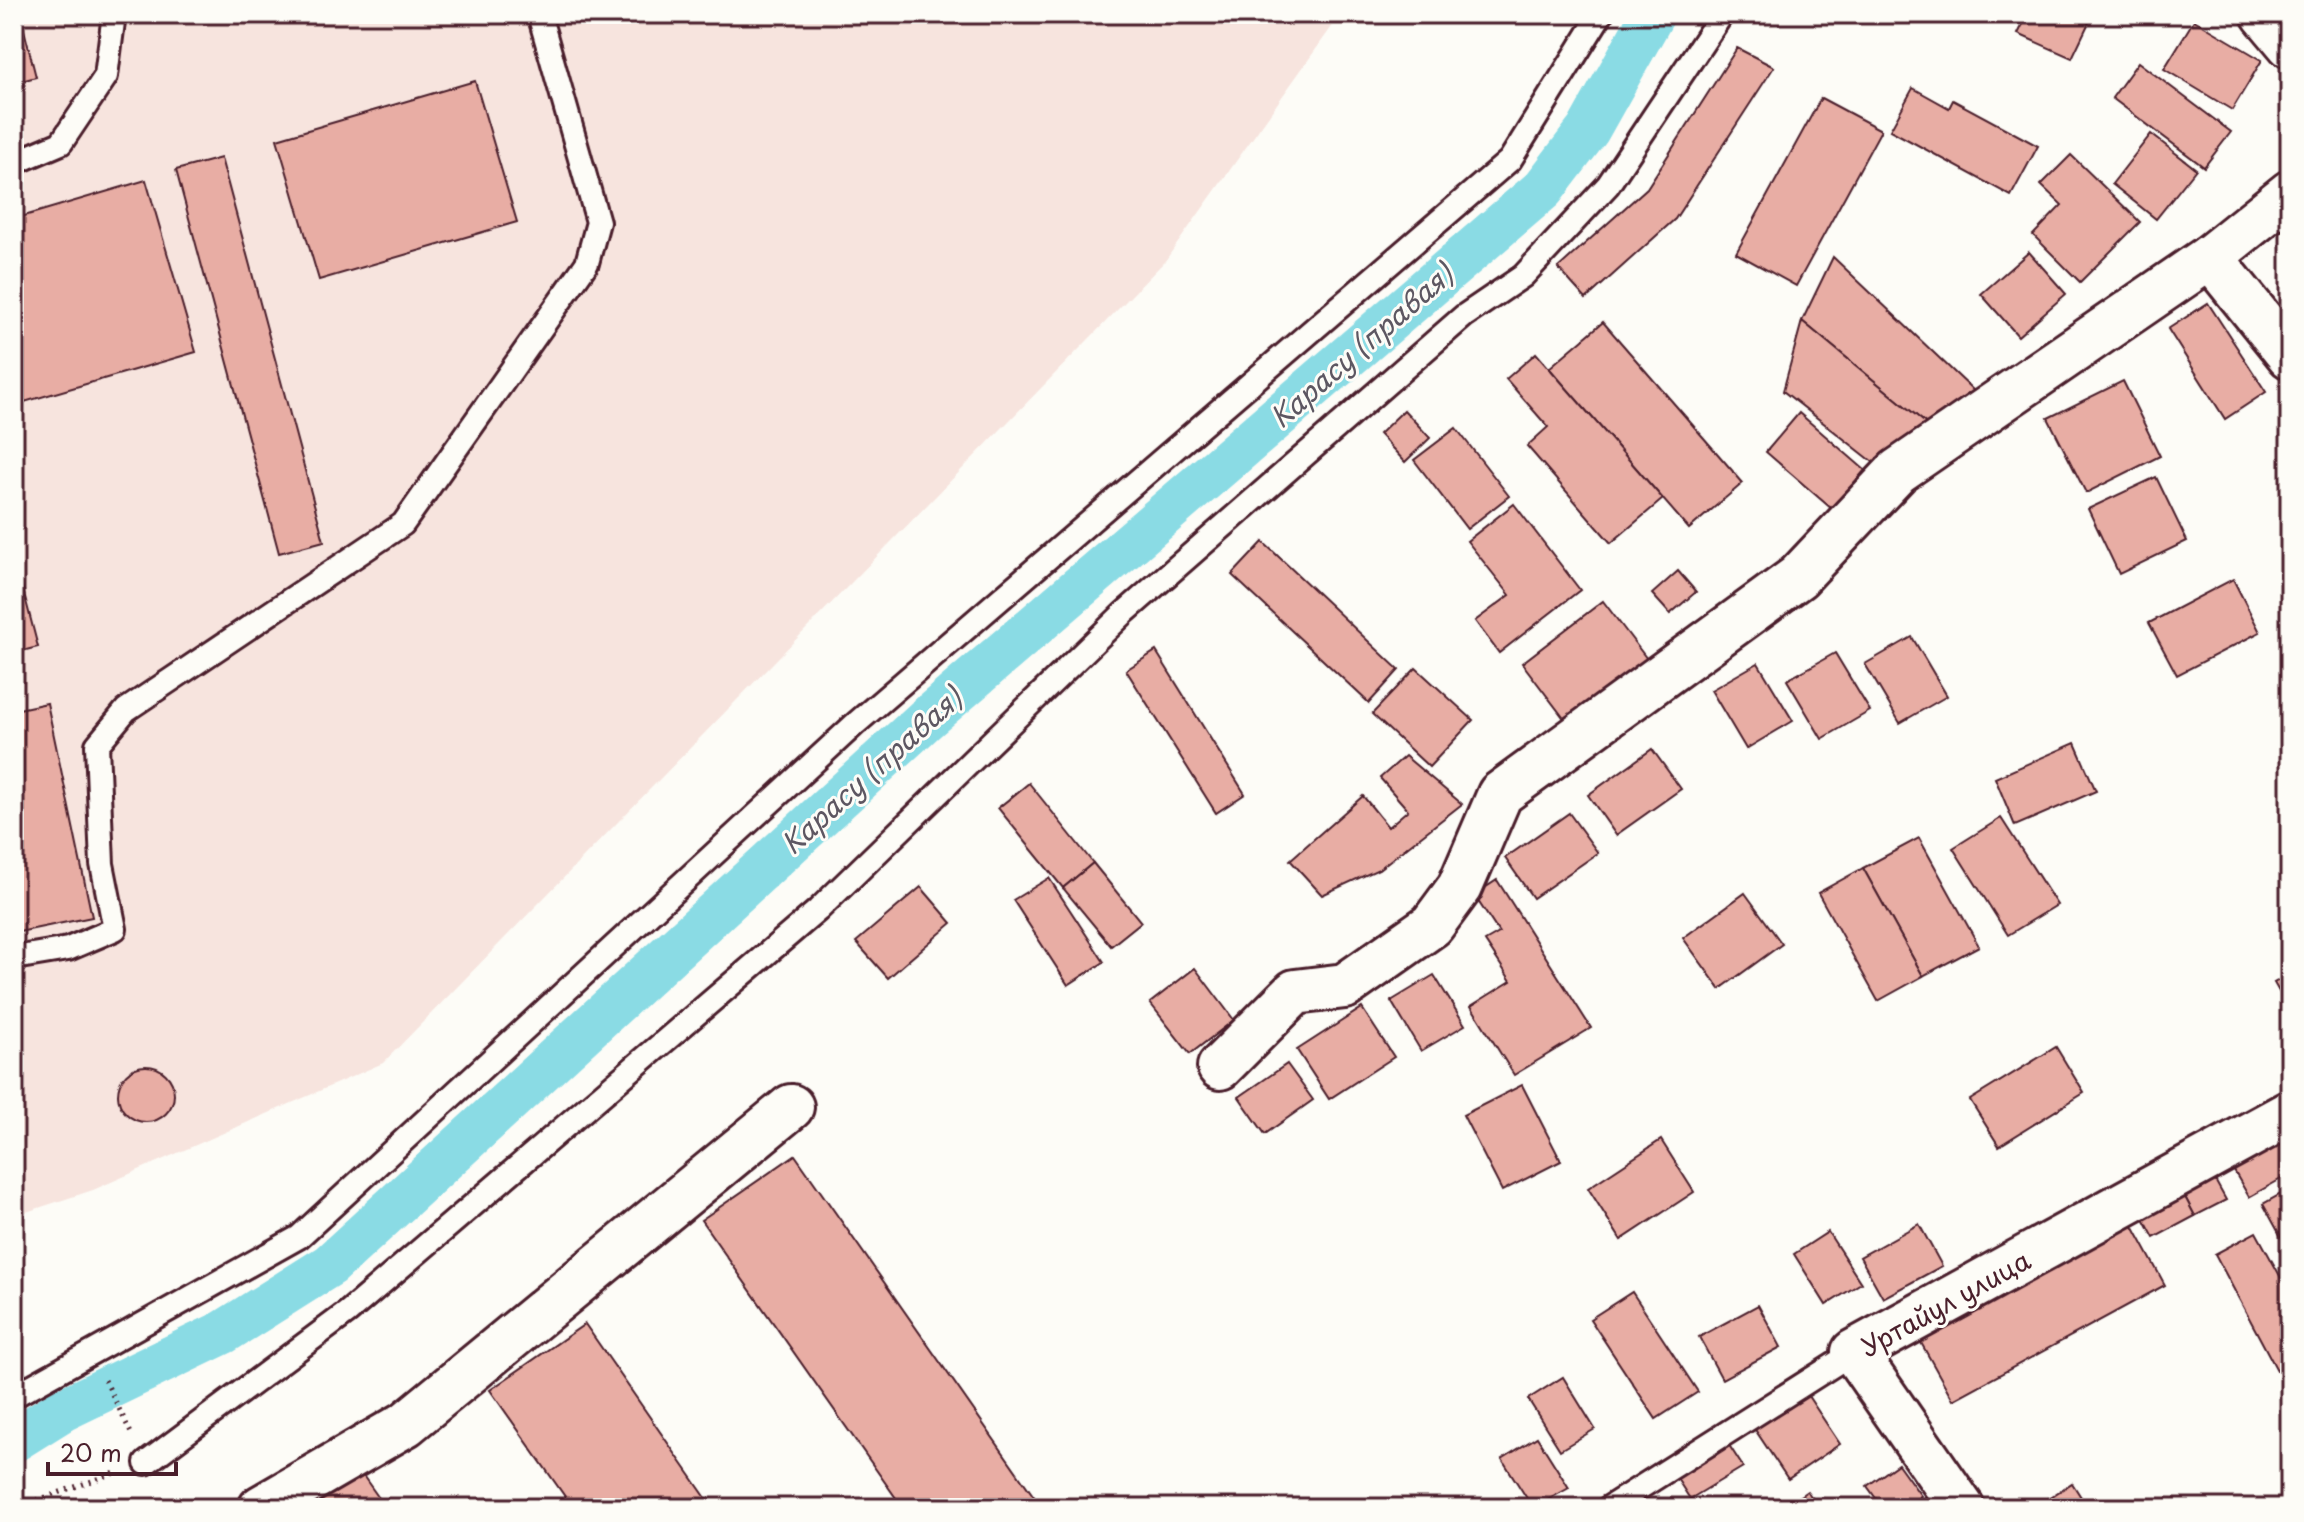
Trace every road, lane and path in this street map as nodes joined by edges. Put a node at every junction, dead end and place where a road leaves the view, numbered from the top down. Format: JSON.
{"nodes":[{"id":1,"x":114,"y":14,"type":"edge"},
{"id":2,"x":539,"y":14,"type":"edge"},
{"id":3,"x":1601,"y":14,"type":"edge"},
{"id":4,"x":1722,"y":14,"type":"edge"},
{"id":5,"x":2264,"y":14,"type":"edge"},
{"id":6,"x":2290,"y":45,"type":"edge"},
{"id":7,"x":14,"y":163,"type":"edge"},
{"id":8,"x":2290,"y":193,"type":"edge"},
{"id":9,"x":2210,"y":257,"type":"junction"},
{"id":10,"x":2290,"y":356,"type":"edge"},
{"id":11,"x":14,"y":958,"type":"edge"},
{"id":12,"x":1220,"y":1067,"type":"dead end"},
{"id":13,"x":791,"y":1107,"type":"dead end"},
{"id":14,"x":2290,"y":1113,"type":"edge"},
{"id":15,"x":1854,"y":1352,"type":"junction"},
{"id":16,"x":99,"y":1368,"type":"dead end"},
{"id":17,"x":14,"y":1396,"type":"edge"},
{"id":18,"x":133,"y":1437,"type":"dead end"},
{"id":19,"x":146,"y":1463,"type":"joint"},
{"id":20,"x":14,"y":1508,"type":"edge"},
{"id":21,"x":261,"y":1508,"type":"edge"},
{"id":22,"x":1608,"y":1508,"type":"edge"},
{"id":23,"x":1962,"y":1508,"type":"edge"}],
"edges":[{"from":1,"to":7,"type":"lane"},
{"from":2,"to":11,"type":"lane"},
{"from":3,"to":17,"type":"lane"},
{"from":4,"to":19,"type":"lane"},
{"from":5,"to":6,"type":"street"},
{"from":8,"to":9,"type":"street"},
{"from":9,"to":10,"type":"street"},
{"from":9,"to":12,"type":"street"},
{"from":13,"to":21,"type":"street"},
{"from":14,"to":15,"type":"street","name":"Уртайул улица"},
{"from":15,"to":22,"type":"lane","name":"Уртайул улица"},
{"from":15,"to":23,"type":"street"},
{"from":16,"to":18,"type":"path"},
{"from":19,"to":20,"type":"path"}]}
